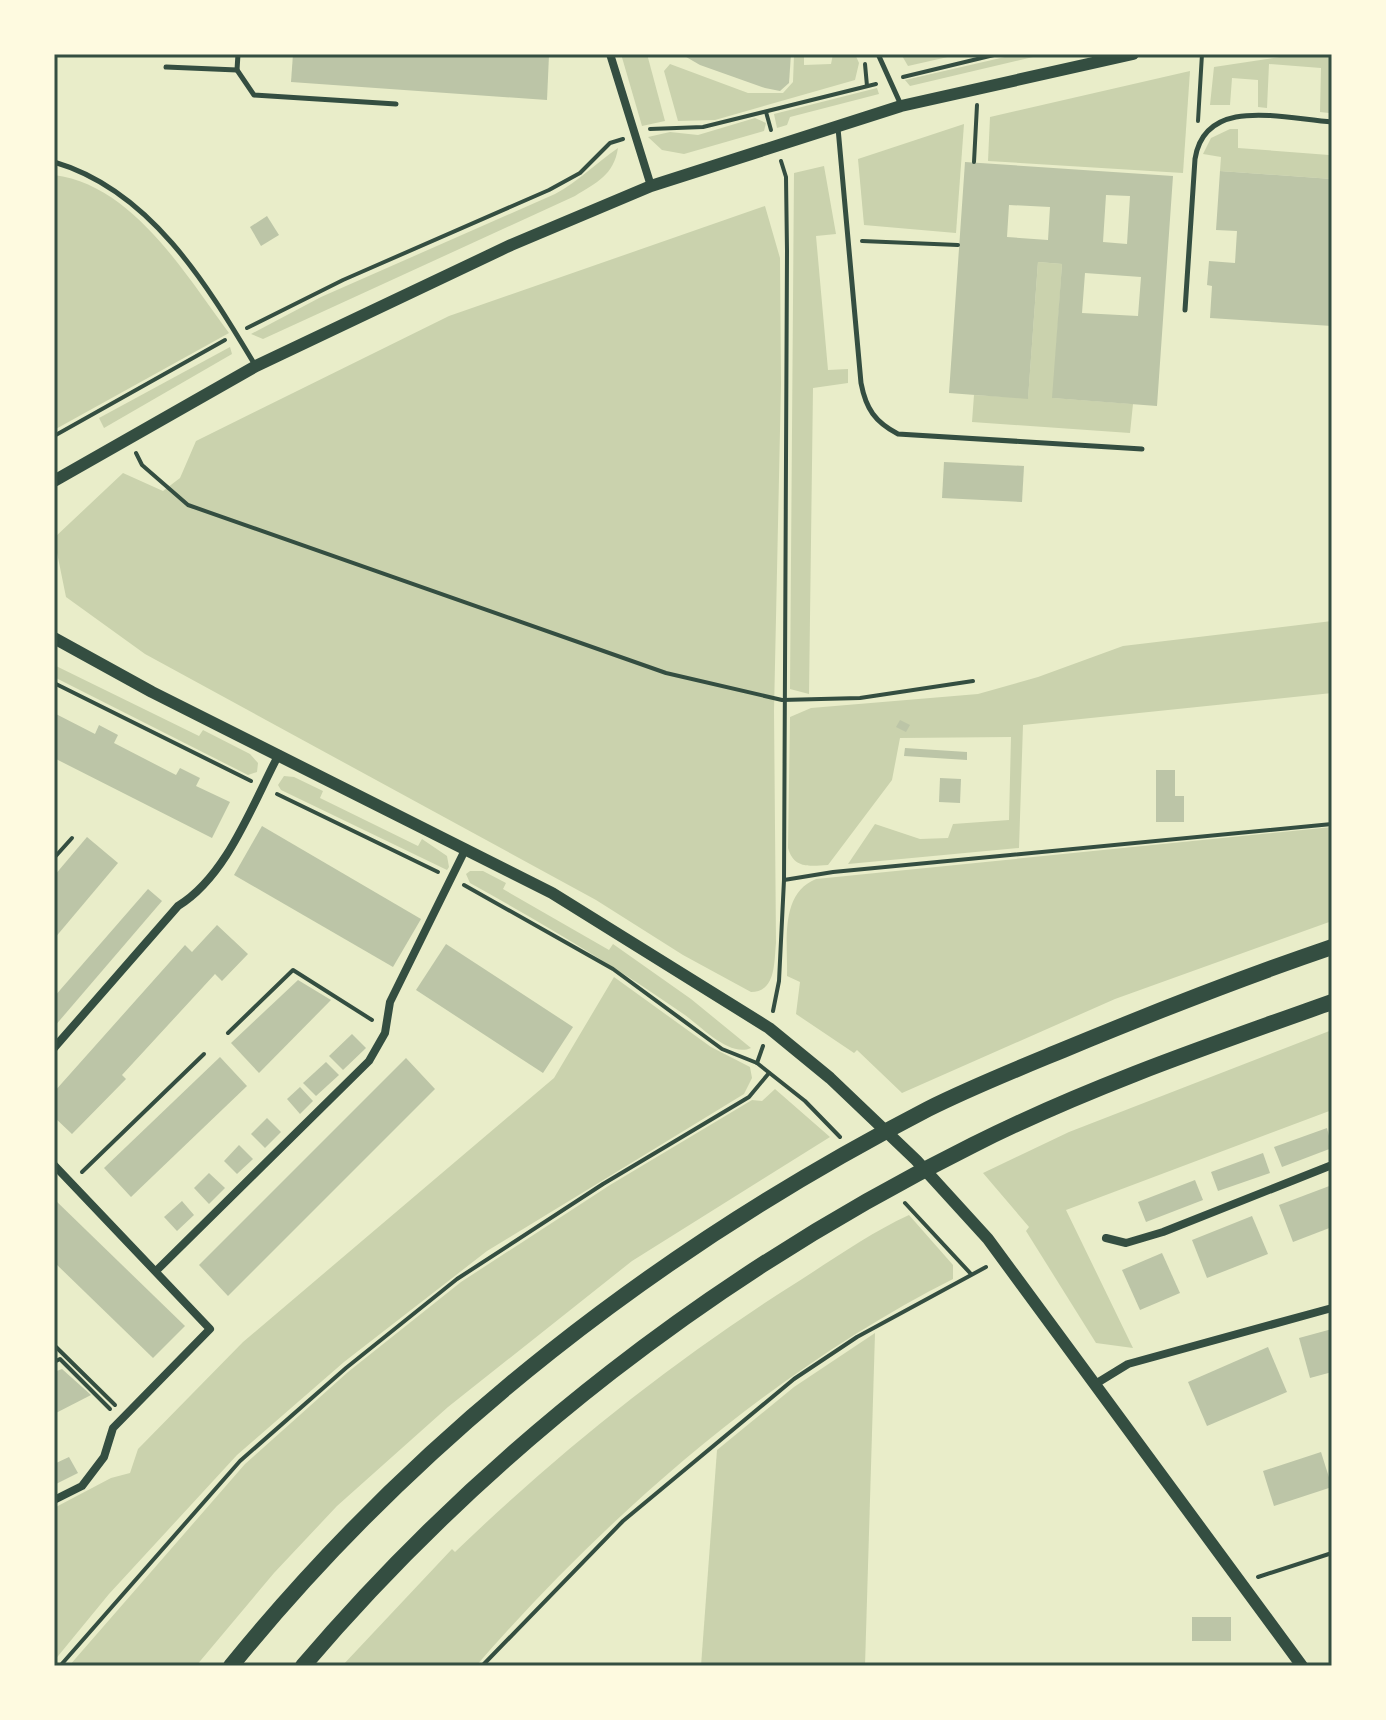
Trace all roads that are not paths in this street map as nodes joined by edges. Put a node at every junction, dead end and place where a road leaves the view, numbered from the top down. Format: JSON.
{"nodes":[{"id":1,"x":238,"y":54,"type":"edge"},
{"id":2,"x":610,"y":54,"type":"edge"},
{"id":3,"x":878,"y":54,"type":"edge"},
{"id":4,"x":1133,"y":54,"type":"edge"},
{"id":5,"x":166,"y":67,"type":"dead end"},
{"id":6,"x":237,"y":70,"type":"junction"},
{"id":7,"x":396,"y":104,"type":"dead end"},
{"id":8,"x":901,"y":106,"type":"junction"},
{"id":9,"x":1332,"y":122,"type":"edge"},
{"id":10,"x":838,"y":126,"type":"junction"},
{"id":11,"x":54,"y":162,"type":"edge"},
{"id":12,"x":651,"y":186,"type":"junction"},
{"id":13,"x":1185,"y":310,"type":"dead end"},
{"id":14,"x":256,"y":366,"type":"junction"},
{"id":15,"x":1142,"y":449,"type":"dead end"},
{"id":16,"x":54,"y":481,"type":"edge"},
{"id":17,"x":54,"y":638,"type":"edge"},
{"id":18,"x":279,"y":754,"type":"junction"},
{"id":19,"x":466,"y":848,"type":"junction"},
{"id":20,"x":1332,"y":947,"type":"edge"},
{"id":21,"x":1332,"y":1002,"type":"edge"},
{"id":22,"x":54,"y":1048,"type":"edge"},
{"id":23,"x":54,"y":1165,"type":"edge"},
{"id":24,"x":1332,"y":1165,"type":"edge"},
{"id":25,"x":1106,"y":1238,"type":"dead end"},
{"id":26,"x":157,"y":1270,"type":"junction"},
{"id":27,"x":1332,"y":1308,"type":"edge"},
{"id":28,"x":1097,"y":1383,"type":"junction"},
{"id":29,"x":54,"y":1500,"type":"edge"},
{"id":30,"x":231,"y":1666,"type":"edge"},
{"id":31,"x":303,"y":1666,"type":"edge"},
{"id":32,"x":1302,"y":1666,"type":"edge"}],
"edges":[{"from":1,"to":6,"type":"lane"},
{"from":2,"to":12,"type":"street"},
{"from":3,"to":8,"type":"lane"},
{"from":4,"to":8,"type":"street"},
{"from":5,"to":6,"type":"lane"},
{"from":6,"to":7,"type":"lane"},
{"from":8,"to":10,"type":"street"},
{"from":9,"to":13,"type":"lane"},
{"from":10,"to":12,"type":"street"},
{"from":10,"to":15,"type":"lane"},
{"from":11,"to":14,"type":"lane"},
{"from":12,"to":14,"type":"street"},
{"from":14,"to":16,"type":"street"},
{"from":17,"to":18,"type":"street"},
{"from":18,"to":19,"type":"street"},
{"from":18,"to":22,"type":"street"},
{"from":19,"to":26,"type":"street"},
{"from":19,"to":28,"type":"street"},
{"from":20,"to":30,"type":"highway"},
{"from":21,"to":31,"type":"highway"},
{"from":23,"to":26,"type":"street"},
{"from":24,"to":25,"type":"street"},
{"from":26,"to":29,"type":"street"},
{"from":27,"to":28,"type":"street"},
{"from":28,"to":32,"type":"street"}]}
